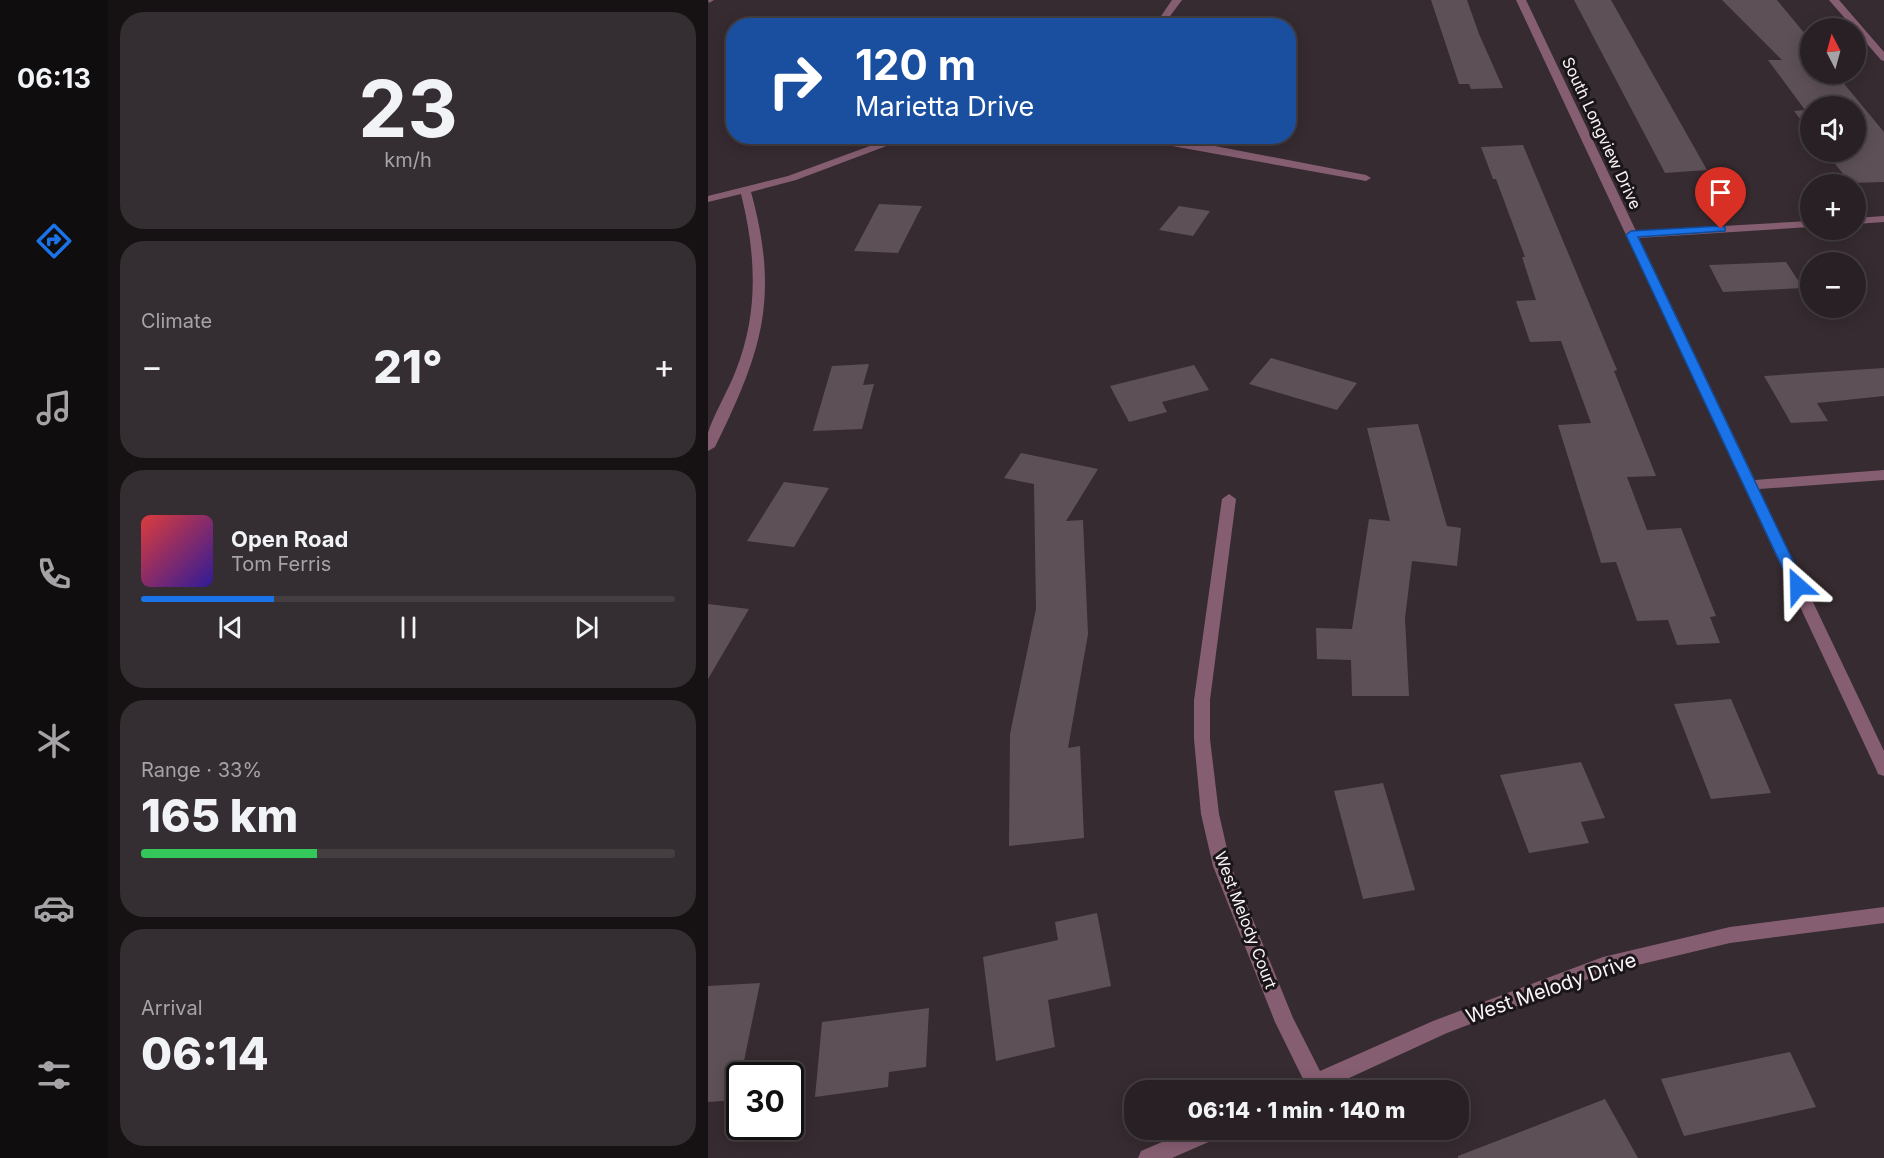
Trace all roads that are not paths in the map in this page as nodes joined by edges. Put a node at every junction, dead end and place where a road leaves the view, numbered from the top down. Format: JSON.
{"nodes":[{"id":1,"x":1177,"y":0,"type":"edge"},
{"id":2,"x":1521,"y":0,"type":"edge"},
{"id":3,"x":1834,"y":0,"type":"edge"},
{"id":4,"x":1164,"y":18,"type":"edge"},
{"id":5,"x":1884,"y":58,"type":"edge"},
{"id":6,"x":886,"y":144,"type":"edge"},
{"id":7,"x":1178,"y":144,"type":"edge"},
{"id":8,"x":1366,"y":178,"type":"dead end"},
{"id":9,"x":745,"y":190,"type":"junction"},
{"id":10,"x":708,"y":199,"type":"edge"},
{"id":11,"x":1884,"y":219,"type":"edge"},
{"id":12,"x":1866,"y":220,"type":"edge"},
{"id":13,"x":1800,"y":225,"type":"edge"},
{"id":14,"x":1631,"y":235,"type":"junction"},
{"id":15,"x":708,"y":447,"type":"edge"},
{"id":16,"x":1884,"y":475,"type":"edge"},
{"id":17,"x":1750,"y":485,"type":"junction"},
{"id":18,"x":1229,"y":499,"type":"dead end"},
{"id":19,"x":1884,"y":769,"type":"edge"},
{"id":20,"x":1884,"y":915,"type":"edge"},
{"id":21,"x":1306,"y":1080,"type":"edge"},
{"id":22,"x":1324,"y":1080,"type":"edge"},
{"id":23,"x":1190,"y":1140,"type":"edge"},
{"id":24,"x":1149,"y":1158,"type":"edge"}],
"edges":[{"from":1,"to":4,"type":"street"},
{"from":2,"to":14,"type":"street","name":"South Longview Drive"},
{"from":3,"to":5,"type":"street"},
{"from":6,"to":9,"type":"street"},
{"from":7,"to":8,"type":"street"},
{"from":9,"to":10,"type":"street"},
{"from":9,"to":15,"type":"street"},
{"from":11,"to":12,"type":"street"},
{"from":13,"to":14,"type":"street"},
{"from":14,"to":17,"type":"street","name":"South Longview Drive"},
{"from":16,"to":17,"type":"street"},
{"from":17,"to":19,"type":"street","name":"South Longview Drive"},
{"from":18,"to":21,"type":"street","name":"West Melody Court"},
{"from":20,"to":22,"type":"street","name":"West Melody Drive"},
{"from":23,"to":24,"type":"street"}]}
